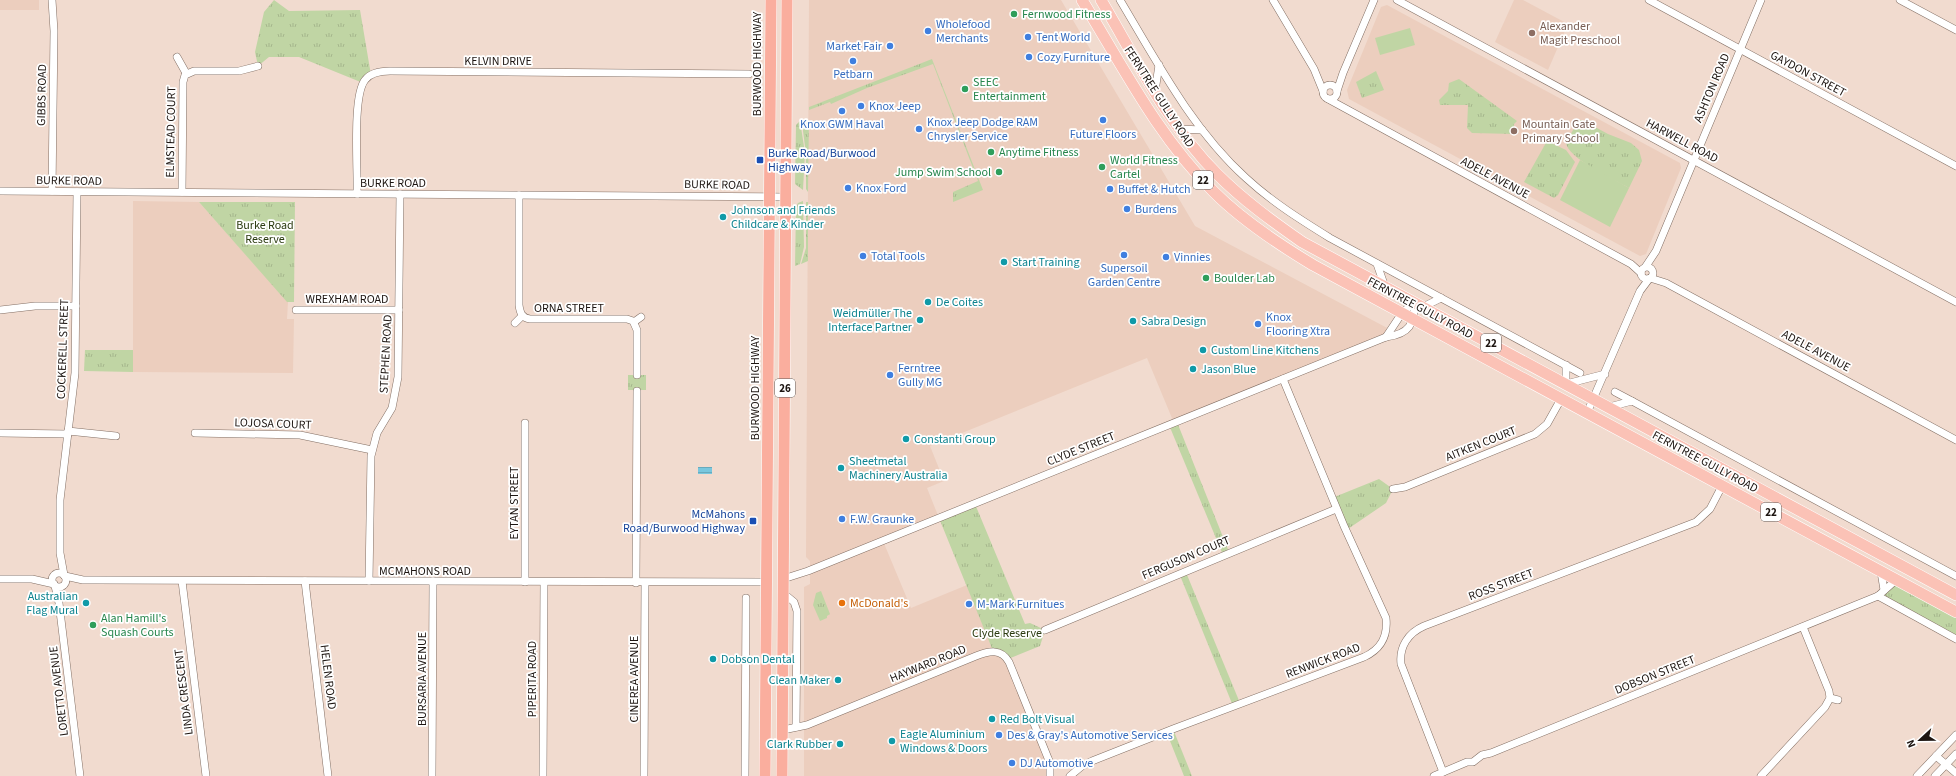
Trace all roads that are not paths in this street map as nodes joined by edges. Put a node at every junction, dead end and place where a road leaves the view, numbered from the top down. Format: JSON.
{"nodes":[{"id":1,"x":52,"y":0,"type":"edge"},
{"id":2,"x":771,"y":0,"type":"edge"},
{"id":3,"x":787,"y":0,"type":"edge"},
{"id":4,"x":1082,"y":0,"type":"edge"},
{"id":5,"x":1101,"y":0,"type":"edge"},
{"id":6,"x":1120,"y":0,"type":"edge"},
{"id":7,"x":1273,"y":0,"type":"edge"},
{"id":8,"x":1374,"y":0,"type":"edge"},
{"id":9,"x":1397,"y":0,"type":"edge"},
{"id":10,"x":1649,"y":0,"type":"edge"},
{"id":11,"x":1761,"y":0,"type":"edge"},
{"id":12,"x":1900,"y":0,"type":"edge"},
{"id":13,"x":1956,"y":30,"type":"edge"},
{"id":14,"x":1740,"y":50,"type":"junction"},
{"id":15,"x":177,"y":57,"type":"dead end"},
{"id":16,"x":1159,"y":65,"type":"junction"},
{"id":17,"x":258,"y":66,"type":"dead end"},
{"id":18,"x":1314,"y":69,"type":"junction"},
{"id":19,"x":186,"y":73,"type":"junction"},
{"id":20,"x":1343,"y":73,"type":"junction"},
{"id":21,"x":749,"y":74,"type":"dead end"},
{"id":22,"x":1331,"y":85,"type":"junction"},
{"id":23,"x":1155,"y":90,"type":"junction"},
{"id":24,"x":1323,"y":91,"type":"junction"},
{"id":25,"x":1337,"y":94,"type":"junction"},
{"id":26,"x":1328,"y":99,"type":"junction"},
{"id":27,"x":1349,"y":111,"type":"junction"},
{"id":28,"x":1180,"y":129,"type":"junction"},
{"id":29,"x":1202,"y":130,"type":"junction"},
{"id":30,"x":1694,"y":160,"type":"junction"},
{"id":31,"x":1956,"y":166,"type":"edge"},
{"id":32,"x":0,"y":191,"type":"edge"},
{"id":33,"x":52,"y":191,"type":"junction"},
{"id":34,"x":77,"y":192,"type":"junction"},
{"id":35,"x":182,"y":192,"type":"junction"},
{"id":36,"x":357,"y":194,"type":"junction"},
{"id":37,"x":400,"y":194,"type":"junction"},
{"id":38,"x":519,"y":195,"type":"junction"},
{"id":39,"x":769,"y":197,"type":"junction"},
{"id":40,"x":786,"y":197,"type":"junction"},
{"id":41,"x":1377,"y":264,"type":"junction"},
{"id":42,"x":1647,"y":272,"type":"junction"},
{"id":43,"x":1385,"y":287,"type":"junction"},
{"id":44,"x":1441,"y":298,"type":"junction"},
{"id":45,"x":1956,"y":302,"type":"edge"},
{"id":46,"x":1419,"y":304,"type":"junction"},
{"id":47,"x":76,"y":306,"type":"junction"},
{"id":48,"x":0,"y":310,"type":"edge"},
{"id":49,"x":296,"y":310,"type":"dead end"},
{"id":50,"x":399,"y":310,"type":"junction"},
{"id":51,"x":1402,"y":313,"type":"junction"},
{"id":52,"x":522,"y":316,"type":"junction"},
{"id":53,"x":641,"y":317,"type":"dead end"},
{"id":54,"x":1414,"y":320,"type":"junction"},
{"id":55,"x":634,"y":322,"type":"junction"},
{"id":56,"x":515,"y":323,"type":"dead end"},
{"id":57,"x":1386,"y":337,"type":"junction"},
{"id":58,"x":1566,"y":365,"type":"junction"},
{"id":59,"x":1580,"y":373,"type":"dead end"},
{"id":60,"x":1605,"y":374,"type":"junction"},
{"id":61,"x":637,"y":375,"type":"dead end"},
{"id":62,"x":1284,"y":379,"type":"junction"},
{"id":63,"x":1566,"y":384,"type":"junction"},
{"id":64,"x":637,"y":392,"type":"dead end"},
{"id":65,"x":1615,"y":392,"type":"dead end"},
{"id":66,"x":1561,"y":399,"type":"junction"},
{"id":67,"x":1594,"y":399,"type":"junction"},
{"id":68,"x":1632,"y":401,"type":"junction"},
{"id":69,"x":1608,"y":407,"type":"junction"},
{"id":70,"x":1587,"y":413,"type":"junction"},
{"id":71,"x":525,"y":423,"type":"dead end"},
{"id":72,"x":0,"y":433,"type":"edge"},
{"id":73,"x":68,"y":433,"type":"junction"},
{"id":74,"x":195,"y":433,"type":"dead end"},
{"id":75,"x":116,"y":436,"type":"dead end"},
{"id":76,"x":1956,"y":440,"type":"edge"},
{"id":77,"x":372,"y":450,"type":"junction"},
{"id":78,"x":1722,"y":486,"type":"junction"},
{"id":79,"x":1393,"y":489,"type":"dead end"},
{"id":80,"x":1336,"y":509,"type":"junction"},
{"id":81,"x":60,"y":553,"type":"junction"},
{"id":82,"x":1881,"y":572,"type":"junction"},
{"id":83,"x":54,"y":575,"type":"junction"},
{"id":84,"x":1956,"y":576,"type":"edge"},
{"id":85,"x":0,"y":579,"type":"edge"},
{"id":86,"x":32,"y":579,"type":"junction"},
{"id":87,"x":783,"y":579,"type":"junction"},
{"id":88,"x":1896,"y":580,"type":"junction"},
{"id":89,"x":182,"y":581,"type":"junction"},
{"id":90,"x":305,"y":581,"type":"junction"},
{"id":91,"x":370,"y":581,"type":"junction"},
{"id":92,"x":434,"y":581,"type":"junction"},
{"id":93,"x":61,"y":582,"type":"junction"},
{"id":94,"x":525,"y":582,"type":"junction"},
{"id":95,"x":544,"y":582,"type":"junction"},
{"id":96,"x":766,"y":582,"type":"junction"},
{"id":97,"x":636,"y":583,"type":"junction"},
{"id":98,"x":646,"y":583,"type":"junction"},
{"id":99,"x":1884,"y":590,"type":"junction"},
{"id":100,"x":783,"y":593,"type":"junction"},
{"id":101,"x":1956,"y":595,"type":"edge"},
{"id":102,"x":1878,"y":596,"type":"junction"},
{"id":103,"x":746,"y":598,"type":"dead end"},
{"id":104,"x":1956,"y":612,"type":"edge"},
{"id":105,"x":1803,"y":627,"type":"junction"},
{"id":106,"x":1046,"y":630,"type":"dead end"},
{"id":107,"x":1956,"y":639,"type":"edge"},
{"id":108,"x":1830,"y":698,"type":"junction"},
{"id":109,"x":1838,"y":700,"type":"dead end"},
{"id":110,"x":796,"y":727,"type":"junction"},
{"id":111,"x":782,"y":730,"type":"junction"},
{"id":112,"x":1956,"y":735,"type":"edge"},
{"id":113,"x":1956,"y":754,"type":"edge"},
{"id":114,"x":1936,"y":756,"type":"junction"},
{"id":115,"x":1946,"y":765,"type":"junction"},
{"id":116,"x":1443,"y":772,"type":"junction"},
{"id":117,"x":1956,"y":773,"type":"edge"},
{"id":118,"x":80,"y":776,"type":"edge"},
{"id":119,"x":206,"y":776,"type":"edge"},
{"id":120,"x":328,"y":776,"type":"edge"},
{"id":121,"x":432,"y":776,"type":"edge"},
{"id":122,"x":542,"y":776,"type":"edge"},
{"id":123,"x":644,"y":776,"type":"edge"},
{"id":124,"x":745,"y":776,"type":"edge"},
{"id":125,"x":765,"y":776,"type":"edge"},
{"id":126,"x":782,"y":776,"type":"edge"},
{"id":127,"x":1050,"y":776,"type":"edge"},
{"id":128,"x":1070,"y":776,"type":"edge"},
{"id":129,"x":1434,"y":776,"type":"edge"},
{"id":130,"x":1761,"y":776,"type":"edge"},
{"id":131,"x":1917,"y":776,"type":"edge"},
{"id":132,"x":1935,"y":776,"type":"edge"}],
"edges":[{"from":1,"to":33,"type":"street","name":"GIBBS ROAD"},
{"from":2,"to":39,"type":"highway","name":"BURWOOD HIGHWAY","number":"26"},
{"from":3,"to":40,"type":"highway","number":"26"},
{"from":4,"to":51,"type":"main road","name":"FERNTREE GULLY ROAD","number":"22"},
{"from":5,"to":23,"type":"main road","name":"FERNTREE GULLY ROAD","number":"22"},
{"from":6,"to":16,"type":"street","name":"FERNTREE GULLY ROAD"},
{"from":7,"to":18,"type":"street"},
{"from":8,"to":20,"type":"street"},
{"from":9,"to":30,"type":"street","name":"HARWELL ROAD"},
{"from":10,"to":14,"type":"street","name":"GAYDON STREET"},
{"from":11,"to":14,"type":"street","name":"ASHTON ROAD"},
{"from":12,"to":13,"type":"street"},
{"from":14,"to":30,"type":"street","name":"ASHTON ROAD"},
{"from":14,"to":31,"type":"street","name":"GAYDON STREET"},
{"from":15,"to":19,"type":"street","name":"ELMSTEAD COURT"},
{"from":16,"to":23,"type":"street"},
{"from":16,"to":29,"type":"street","name":"FERNTREE GULLY ROAD"},
{"from":17,"to":19,"type":"street","name":"ELMSTEAD COURT"},
{"from":18,"to":22,"type":"street"},
{"from":18,"to":24,"type":"street"},
{"from":19,"to":35,"type":"street","name":"ELMSTEAD COURT"},
{"from":20,"to":22,"type":"street"},
{"from":20,"to":25,"type":"street"},
{"from":21,"to":36,"type":"street","name":"KELVIN DRIVE"},
{"from":22,"to":24,"type":"street"},
{"from":22,"to":25,"type":"street"},
{"from":23,"to":28,"type":"main road","name":"FERNTREE GULLY ROAD","number":"22"},
{"from":24,"to":26,"type":"street"},
{"from":25,"to":26,"type":"street"},
{"from":25,"to":27,"type":"street","name":"ADELE AVENUE"},
{"from":26,"to":27,"type":"street","name":"ADELE AVENUE"},
{"from":27,"to":42,"type":"street","name":"ADELE AVENUE"},
{"from":28,"to":29,"type":"street"},
{"from":28,"to":43,"type":"main road","name":"FERNTREE GULLY ROAD","number":"22"},
{"from":29,"to":41,"type":"street","name":"FERNTREE GULLY ROAD"},
{"from":30,"to":42,"type":"street","name":"ASHTON ROAD"},
{"from":30,"to":45,"type":"street","name":"HARWELL ROAD"},
{"from":32,"to":33,"type":"street","name":"BURKE ROAD"},
{"from":33,"to":34,"type":"street","name":"BURKE ROAD"},
{"from":34,"to":35,"type":"street","name":"BURKE ROAD"},
{"from":34,"to":47,"type":"street","name":"COCKERELL STREET"},
{"from":35,"to":36,"type":"street","name":"BURKE ROAD"},
{"from":36,"to":37,"type":"street","name":"BURKE ROAD"},
{"from":37,"to":38,"type":"street","name":"BURKE ROAD"},
{"from":37,"to":50,"type":"street","name":"STEPHEN ROAD"},
{"from":38,"to":39,"type":"street","name":"BURKE ROAD"},
{"from":38,"to":52,"type":"street","name":"ORNA STREET"},
{"from":39,"to":40,"type":"street","name":"BURKE ROAD"},
{"from":39,"to":96,"type":"highway","name":"BURWOOD HIGHWAY","number":"26"},
{"from":40,"to":87,"type":"highway","number":"26"},
{"from":41,"to":43,"type":"street"},
{"from":41,"to":44,"type":"street","name":"FERNTREE GULLY ROAD"},
{"from":42,"to":60,"type":"street","name":"ASHTON ROAD"},
{"from":42,"to":76,"type":"street","name":"ADELE AVENUE"},
{"from":43,"to":46,"type":"main road","name":"FERNTREE GULLY ROAD","number":"22"},
{"from":44,"to":46,"type":"street"},
{"from":44,"to":58,"type":"street","name":"FERNTREE GULLY ROAD"},
{"from":46,"to":51,"type":"street"},
{"from":46,"to":54,"type":"street"},
{"from":46,"to":63,"type":"main road","name":"FERNTREE GULLY ROAD","number":"22"},
{"from":47,"to":48,"type":"street"},
{"from":47,"to":73,"type":"street","name":"COCKERELL STREET"},
{"from":49,"to":50,"type":"street","name":"WREXHAM ROAD"},
{"from":50,"to":77,"type":"street","name":"STEPHEN ROAD"},
{"from":51,"to":54,"type":"main road","name":"FERNTREE GULLY ROAD","number":"22"},
{"from":51,"to":57,"type":"street"},
{"from":52,"to":55,"type":"street","name":"ORNA STREET"},
{"from":52,"to":56,"type":"street"},
{"from":53,"to":55,"type":"street"},
{"from":54,"to":57,"type":"street","name":"CLYDE STREET"},
{"from":54,"to":66,"type":"main road","name":"FERNTREE GULLY ROAD","number":"22"},
{"from":55,"to":61,"type":"street"},
{"from":57,"to":62,"type":"street","name":"CLYDE STREET"},
{"from":58,"to":59,"type":"street","name":"FERNTREE GULLY ROAD"},
{"from":58,"to":63,"type":"street"},
{"from":60,"to":63,"type":"street"},
{"from":60,"to":67,"type":"street","name":"ASHTON ROAD"},
{"from":62,"to":80,"type":"street","name":"RENWICK ROAD"},
{"from":62,"to":87,"type":"street","name":"CLYDE STREET"},
{"from":63,"to":67,"type":"main road","name":"FERNTREE GULLY ROAD","number":"22"},
{"from":64,"to":97,"type":"street"},
{"from":65,"to":68,"type":"street","name":"FERNTREE GULLY ROAD"},
{"from":66,"to":70,"type":"main road","name":"FERNTREE GULLY ROAD","number":"22"},
{"from":66,"to":79,"type":"street","name":"AITKEN COURT"},
{"from":67,"to":69,"type":"main road","name":"FERNTREE GULLY ROAD","number":"22"},
{"from":67,"to":70,"type":"street","name":"ASHTON ROAD"},
{"from":68,"to":69,"type":"street"},
{"from":68,"to":84,"type":"street","name":"FERNTREE GULLY ROAD"},
{"from":69,"to":101,"type":"main road","name":"FERNTREE GULLY ROAD","number":"22"},
{"from":70,"to":78,"type":"main road","name":"FERNTREE GULLY ROAD","number":"22"},
{"from":71,"to":94,"type":"street","name":"EYTAN STREET"},
{"from":72,"to":73,"type":"street"},
{"from":73,"to":75,"type":"street"},
{"from":73,"to":81,"type":"street","name":"COCKERELL STREET"},
{"from":74,"to":77,"type":"street","name":"LOJOSA COURT"},
{"from":77,"to":91,"type":"street","name":"STEPHEN ROAD"},
{"from":78,"to":82,"type":"main road","name":"FERNTREE GULLY ROAD","number":"22"},
{"from":78,"to":116,"type":"street","name":"ROSS STREET"},
{"from":80,"to":106,"type":"street","name":"FERGUSON COURT"},
{"from":80,"to":128,"type":"street","name":"RENWICK ROAD"},
{"from":81,"to":83,"type":"street","name":"COCKERELL STREET"},
{"from":81,"to":93,"type":"street","name":"COCKERELL STREET"},
{"from":82,"to":88,"type":"main road","name":"FERNTREE GULLY ROAD","number":"22"},
{"from":82,"to":99,"type":"street"},
{"from":83,"to":86,"type":"street","name":"MCMAHONS ROAD"},
{"from":83,"to":93,"type":"street","name":"COCKERELL STREET"},
{"from":85,"to":86,"type":"street","name":"MCMAHONS ROAD"},
{"from":86,"to":93,"type":"street","name":"MCMAHONS ROAD"},
{"from":87,"to":96,"type":"highway"},
{"from":87,"to":100,"type":"highway","number":"26"},
{"from":88,"to":99,"type":"street","name":"DOBSON STREET"},
{"from":88,"to":104,"type":"main road","name":"FERNTREE GULLY ROAD","number":"22"},
{"from":89,"to":90,"type":"street","name":"MCMAHONS ROAD"},
{"from":89,"to":93,"type":"street","name":"MCMAHONS ROAD"},
{"from":89,"to":119,"type":"street","name":"LINDA CRESCENT"},
{"from":90,"to":91,"type":"street","name":"MCMAHONS ROAD"},
{"from":90,"to":120,"type":"street","name":"HELEN ROAD"},
{"from":91,"to":92,"type":"street","name":"MCMAHONS ROAD"},
{"from":92,"to":94,"type":"street","name":"MCMAHONS ROAD"},
{"from":92,"to":121,"type":"street","name":"BURSARIA AVENUE"},
{"from":93,"to":118,"type":"street","name":"LORETTO AVENUE"},
{"from":94,"to":95,"type":"street","name":"MCMAHONS ROAD"},
{"from":95,"to":97,"type":"street","name":"MCMAHONS ROAD"},
{"from":95,"to":122,"type":"street","name":"PIPERITA ROAD"},
{"from":96,"to":98,"type":"street","name":"MCMAHONS ROAD"},
{"from":96,"to":125,"type":"highway","name":"BURWOOD HIGHWAY","number":"26"},
{"from":97,"to":98,"type":"street","name":"MCMAHONS ROAD"},
{"from":98,"to":123,"type":"street","name":"CINEREA AVENUE"},
{"from":99,"to":102,"type":"street","name":"DOBSON STREET"},
{"from":100,"to":110,"type":"street"},
{"from":100,"to":111,"type":"highway","number":"26"},
{"from":102,"to":105,"type":"street","name":"DOBSON STREET"},
{"from":102,"to":107,"type":"street"},
{"from":103,"to":124,"type":"street"},
{"from":105,"to":108,"type":"street"},
{"from":105,"to":116,"type":"street","name":"DOBSON STREET"},
{"from":108,"to":109,"type":"street"},
{"from":108,"to":130,"type":"street"},
{"from":110,"to":111,"type":"street","name":"HAYWARD ROAD"},
{"from":110,"to":127,"type":"street","name":"HAYWARD ROAD"},
{"from":111,"to":126,"type":"highway","number":"26"},
{"from":112,"to":114,"type":"street"},
{"from":113,"to":115,"type":"street"},
{"from":114,"to":115,"type":"street"},
{"from":114,"to":131,"type":"street"},
{"from":115,"to":117,"type":"street"},
{"from":115,"to":132,"type":"street"},
{"from":116,"to":129,"type":"street","name":"DOBSON STREET"}]}
